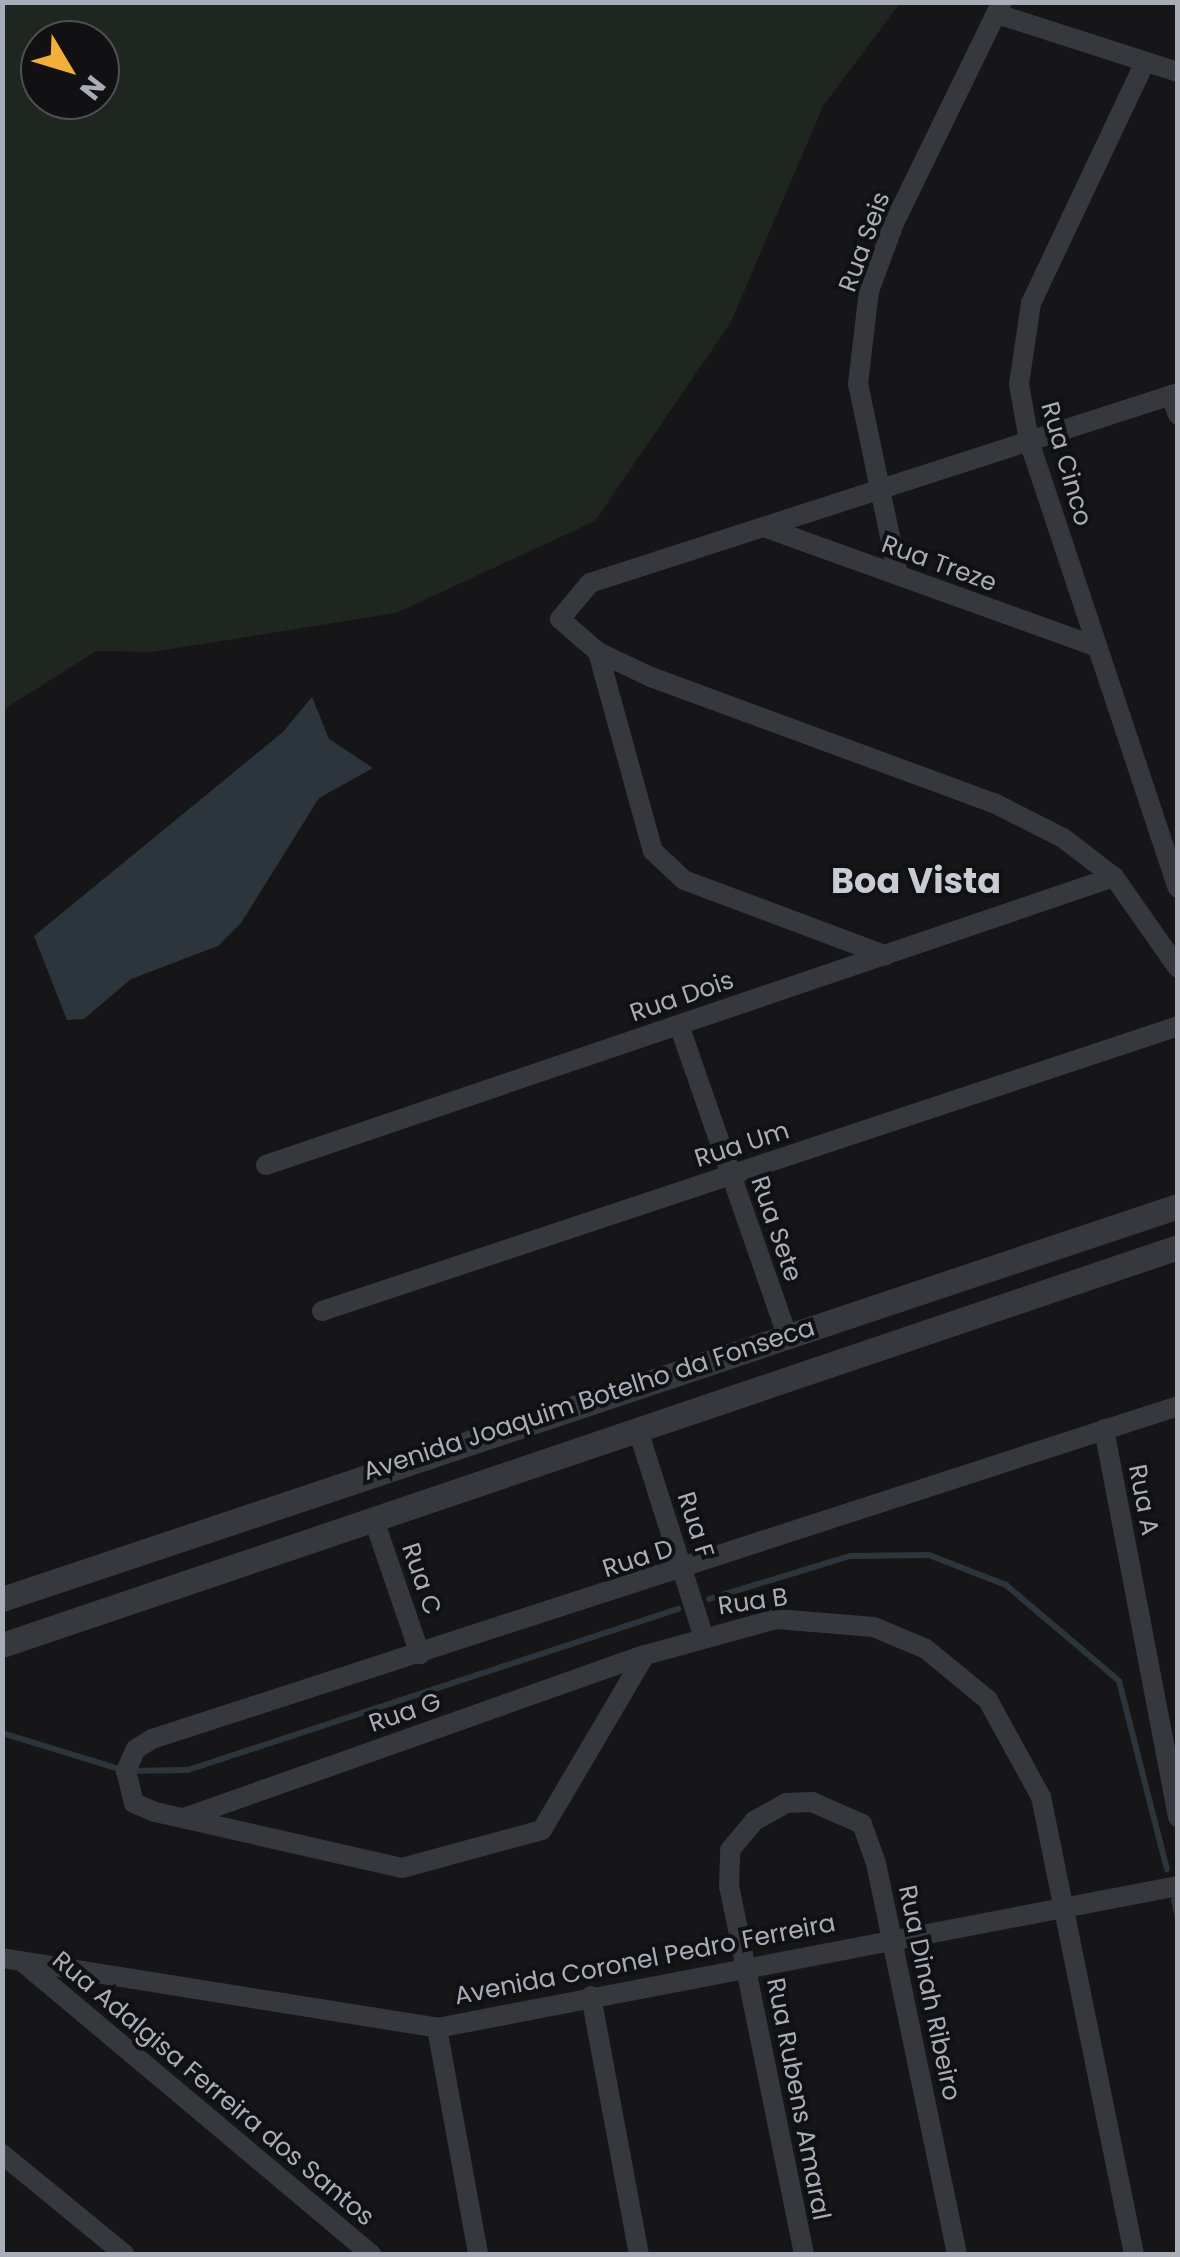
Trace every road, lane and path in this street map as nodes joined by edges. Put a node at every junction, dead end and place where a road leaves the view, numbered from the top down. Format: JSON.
{"nodes":[{"id":1,"x":1000,"y":8,"type":"edge"},
{"id":2,"x":1145,"y":62,"type":"junction"},
{"id":3,"x":1178,"y":72,"type":"edge"},
{"id":4,"x":1175,"y":401,"type":"edge"},
{"id":5,"x":1028,"y":441,"type":"junction"},
{"id":6,"x":876,"y":490,"type":"junction"},
{"id":7,"x":764,"y":527,"type":"junction"},
{"id":8,"x":898,"y":575,"type":"junction"},
{"id":9,"x":1097,"y":647,"type":"junction"},
{"id":10,"x":598,"y":652,"type":"junction"},
{"id":11,"x":1114,"y":877,"type":"junction"},
{"id":12,"x":1178,"y":888,"type":"edge"},
{"id":13,"x":884,"y":954,"type":"junction"},
{"id":14,"x":1178,"y":968,"type":"edge"},
{"id":15,"x":679,"y":1025,"type":"junction"},
{"id":16,"x":1178,"y":1026,"type":"edge"},
{"id":17,"x":266,"y":1165,"type":"dead end"},
{"id":18,"x":731,"y":1175,"type":"junction"},
{"id":19,"x":1178,"y":1206,"type":"edge"},
{"id":20,"x":1178,"y":1248,"type":"edge"},
{"id":21,"x":322,"y":1311,"type":"dead end"},
{"id":22,"x":787,"y":1336,"type":"junction"},
{"id":23,"x":1178,"y":1406,"type":"edge"},
{"id":24,"x":1104,"y":1429,"type":"junction"},
{"id":25,"x":638,"y":1430,"type":"junction"},
{"id":26,"x":374,"y":1520,"type":"junction"},
{"id":27,"x":683,"y":1571,"type":"junction"},
{"id":28,"x":2,"y":1599,"type":"edge"},
{"id":29,"x":704,"y":1634,"type":"junction"},
{"id":30,"x":2,"y":1645,"type":"edge"},
{"id":31,"x":420,"y":1654,"type":"junction"},
{"id":32,"x":644,"y":1655,"type":"junction"},
{"id":33,"x":786,"y":1803,"type":"joint"},
{"id":34,"x":1178,"y":1817,"type":"edge"},
{"id":35,"x":182,"y":1819,"type":"junction"},
{"id":36,"x":1178,"y":1886,"type":"edge"},
{"id":37,"x":1063,"y":1912,"type":"junction"},
{"id":38,"x":892,"y":1936,"type":"junction"},
{"id":39,"x":12,"y":1960,"type":"edge"},
{"id":40,"x":746,"y":1966,"type":"junction"},
{"id":41,"x":590,"y":1996,"type":"junction"},
{"id":42,"x":437,"y":2028,"type":"junction"},
{"id":43,"x":2,"y":2154,"type":"edge"},
{"id":44,"x":124,"y":2254,"type":"edge"},
{"id":45,"x":371,"y":2254,"type":"edge"},
{"id":46,"x":478,"y":2254,"type":"edge"},
{"id":47,"x":638,"y":2254,"type":"edge"},
{"id":48,"x":804,"y":2254,"type":"edge"},
{"id":49,"x":956,"y":2254,"type":"edge"},
{"id":50,"x":1134,"y":2254,"type":"edge"}],
"edges":[{"from":1,"to":2,"type":"street"},
{"from":1,"to":6,"type":"street","name":"Rua Seis"},
{"from":2,"to":3,"type":"street"},
{"from":2,"to":5,"type":"street","name":"Rua Cinco"},
{"from":4,"to":5,"type":"street"},
{"from":5,"to":6,"type":"street"},
{"from":5,"to":9,"type":"street","name":"Rua Cinco"},
{"from":6,"to":7,"type":"street"},
{"from":6,"to":8,"type":"street","name":"Rua Seis"},
{"from":7,"to":8,"type":"street","name":"Rua Treze"},
{"from":7,"to":10,"type":"street"},
{"from":8,"to":9,"type":"street","name":"Rua Treze"},
{"from":9,"to":12,"type":"street","name":"Rua Cinco"},
{"from":10,"to":11,"type":"street"},
{"from":10,"to":13,"type":"street"},
{"from":11,"to":13,"type":"street","name":"Rua Dois"},
{"from":11,"to":14,"type":"street"},
{"from":13,"to":15,"type":"street","name":"Rua Dois"},
{"from":15,"to":17,"type":"street","name":"Rua Dois"},
{"from":15,"to":18,"type":"street","name":"Rua Sete"},
{"from":16,"to":18,"type":"street","name":"Rua Um"},
{"from":18,"to":21,"type":"street","name":"Rua Um"},
{"from":18,"to":22,"type":"street","name":"Rua Sete"},
{"from":19,"to":22,"type":"street","name":"Avenida Joaquim Botelho da Fonseca"},
{"from":20,"to":25,"type":"street"},
{"from":22,"to":28,"type":"street","name":"Avenida Joaquim Botelho da Fonseca"},
{"from":23,"to":24,"type":"street","name":"Rua D"},
{"from":24,"to":27,"type":"street","name":"Rua D"},
{"from":24,"to":34,"type":"street","name":"Rua A"},
{"from":25,"to":26,"type":"street"},
{"from":25,"to":27,"type":"street","name":"Rua F"},
{"from":26,"to":30,"type":"street"},
{"from":26,"to":31,"type":"street","name":"Rua C"},
{"from":27,"to":29,"type":"street","name":"Rua F"},
{"from":27,"to":31,"type":"street","name":"Rua D"},
{"from":29,"to":32,"type":"street","name":"Rua B"},
{"from":29,"to":37,"type":"street","name":"Rua B"},
{"from":31,"to":35,"type":"street","name":"Rua D"},
{"from":32,"to":35,"type":"street","name":"Rua G"},
{"from":32,"to":35,"type":"street"},
{"from":33,"to":38,"type":"street","name":"Rua Dinah Ribeiro"},
{"from":33,"to":40,"type":"street","name":"Rua Rubens Amaral"},
{"from":36,"to":37,"type":"street","name":"Avenida Coronel Pedro Ferreira"},
{"from":37,"to":38,"type":"street","name":"Avenida Coronel Pedro Ferreira"},
{"from":37,"to":50,"type":"street","name":"Rua B"},
{"from":38,"to":40,"type":"street","name":"Avenida Coronel Pedro Ferreira"},
{"from":38,"to":49,"type":"street","name":"Rua Dinah Ribeiro"},
{"from":39,"to":42,"type":"street","name":"Avenida Coronel Pedro Ferreira"},
{"from":39,"to":45,"type":"street","name":"Rua Adalgisa Ferreira dos Santos"},
{"from":40,"to":41,"type":"street","name":"Avenida Coronel Pedro Ferreira"},
{"from":40,"to":48,"type":"street","name":"Rua Rubens Amaral"},
{"from":41,"to":42,"type":"street","name":"Avenida Coronel Pedro Ferreira"},
{"from":41,"to":47,"type":"street"},
{"from":42,"to":46,"type":"street"},
{"from":43,"to":44,"type":"street"}]}
